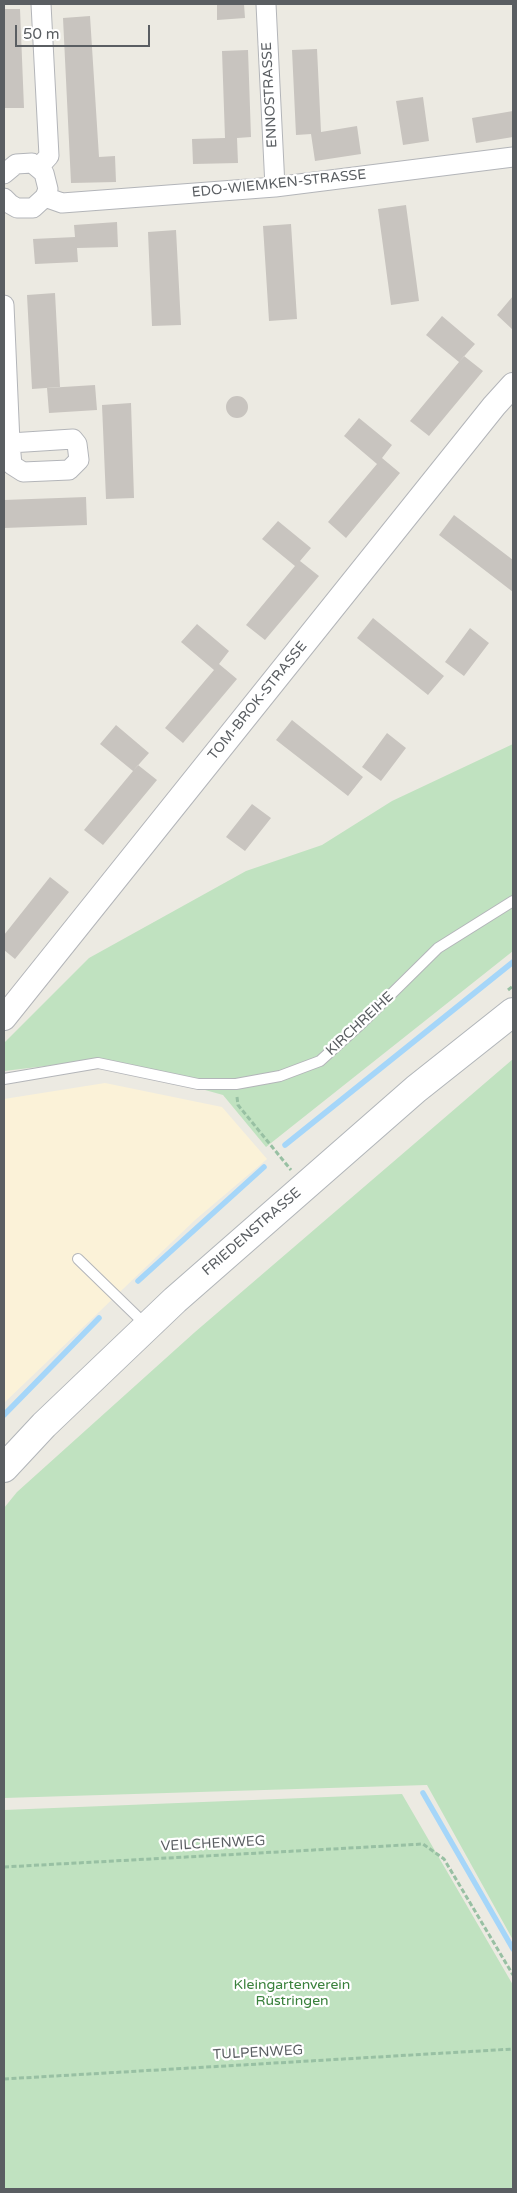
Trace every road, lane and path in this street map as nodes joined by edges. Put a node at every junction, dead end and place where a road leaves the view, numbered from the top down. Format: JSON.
{"nodes":[{"id":1,"x":41,"y":4,"type":"edge"},
{"id":2,"x":266,"y":4,"type":"edge"},
{"id":3,"x":513,"y":158,"type":"edge"},
{"id":4,"x":39,"y":167,"type":"junction"},
{"id":5,"x":5,"y":170,"type":"edge"},
{"id":6,"x":275,"y":187,"type":"junction"},
{"id":7,"x":45,"y":197,"type":"junction"},
{"id":8,"x":6,"y":204,"type":"edge"},
{"id":9,"x":4,"y":306,"type":"edge"},
{"id":10,"x":513,"y":385,"type":"edge"},
{"id":11,"x":10,"y":443,"type":"dead end"},
{"id":12,"x":513,"y":901,"type":"edge"},
{"id":13,"x":513,"y":1012,"type":"edge"},
{"id":14,"x":4,"y":1018,"type":"edge"},
{"id":15,"x":4,"y":1079,"type":"edge"},
{"id":16,"x":236,"y":1084,"type":"junction"},
{"id":17,"x":291,"y":1170,"type":"dead end"},
{"id":18,"x":78,"y":1259,"type":"dead end"},
{"id":19,"x":148,"y":1326,"type":"junction"},
{"id":20,"x":4,"y":1468,"type":"edge"},
{"id":21,"x":4,"y":1867,"type":"edge"},
{"id":22,"x":513,"y":1975,"type":"edge"},
{"id":23,"x":513,"y":2049,"type":"edge"},
{"id":24,"x":4,"y":2079,"type":"edge"}],
"edges":[{"from":1,"to":4,"type":"street"},
{"from":2,"to":6,"type":"street","name":"ENNOSTRASSE"},
{"from":3,"to":6,"type":"street","name":"EDO-WIEMKEN-STRASSE"},
{"from":4,"to":5,"type":"street"},
{"from":4,"to":7,"type":"street"},
{"from":6,"to":7,"type":"street","name":"EDO-WIEMKEN-STRASSE"},
{"from":7,"to":8,"type":"street"},
{"from":9,"to":11,"type":"street"},
{"from":10,"to":14,"type":"street","name":"TOM-BROK-STRASSE"},
{"from":12,"to":16,"type":"lane","name":"KIRCHREIHE"},
{"from":13,"to":19,"type":"main road","name":"FRIEDENSTRASSE"},
{"from":15,"to":16,"type":"lane","name":"KIRCHREIHE"},
{"from":16,"to":17,"type":"path"},
{"from":18,"to":19,"type":"lane"},
{"from":19,"to":20,"type":"main road","name":"FRIEDENSTRASSE"},
{"from":21,"to":22,"type":"path","name":"VEILCHENWEG"},
{"from":23,"to":24,"type":"path","name":"TULPENWEG"}]}
